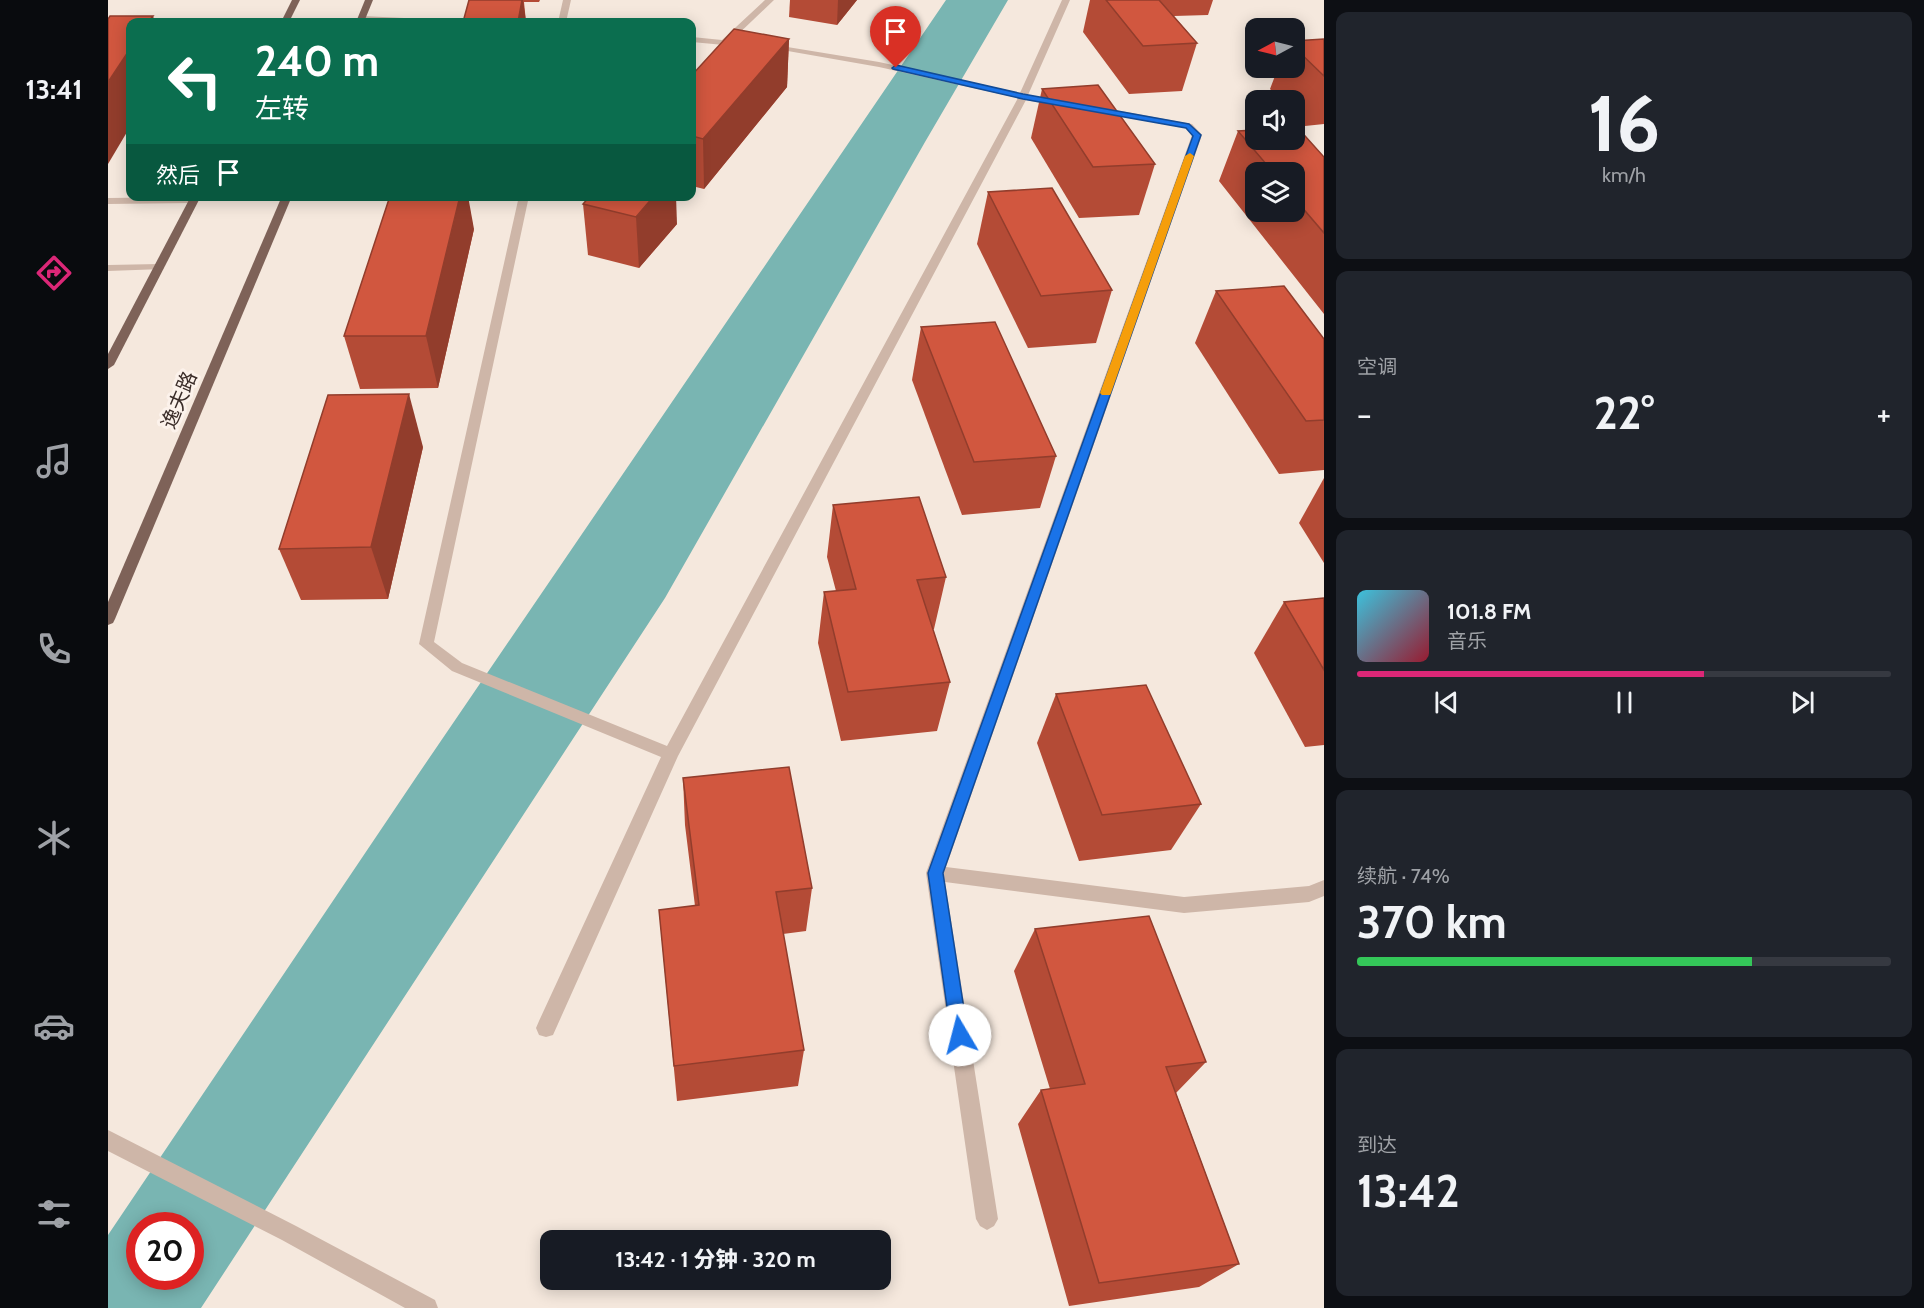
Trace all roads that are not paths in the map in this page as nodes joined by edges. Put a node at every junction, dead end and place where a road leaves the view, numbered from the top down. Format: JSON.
{"nodes":[{"id":1,"x":296,"y":0,"type":"edge"},
{"id":2,"x":369,"y":0,"type":"edge"},
{"id":3,"x":567,"y":0,"type":"edge"},
{"id":4,"x":770,"y":0,"type":"edge"},
{"id":5,"x":1066,"y":0,"type":"edge"},
{"id":6,"x":287,"y":18,"type":"edge"},
{"id":7,"x":362,"y":18,"type":"edge"},
{"id":8,"x":563,"y":18,"type":"edge"},
{"id":9,"x":696,"y":40,"type":"edge"},
{"id":10,"x":724,"y":43,"type":"junction"},
{"id":11,"x":747,"y":45,"type":"edge"},
{"id":12,"x":759,"y":46,"type":"edge"},
{"id":13,"x":1023,"y":97,"type":"junction"},
{"id":14,"x":1067,"y":105,"type":"edge"},
{"id":15,"x":1089,"y":109,"type":"edge"},
{"id":16,"x":126,"y":200,"type":"edge"},
{"id":17,"x":108,"y":201,"type":"edge"},
{"id":18,"x":193,"y":201,"type":"edge"},
{"id":19,"x":284,"y":201,"type":"edge"},
{"id":20,"x":523,"y":201,"type":"edge"},
{"id":21,"x":159,"y":267,"type":"junction"},
{"id":22,"x":108,"y":268,"type":"edge"},
{"id":23,"x":108,"y":364,"type":"edge"},
{"id":24,"x":108,"y":619,"type":"edge"},
{"id":25,"x":671,"y":754,"type":"junction"},
{"id":26,"x":935,"y":873,"type":"junction"},
{"id":27,"x":1324,"y":888,"type":"edge"},
{"id":28,"x":546,"y":1028,"type":"dead end"},
{"id":29,"x":108,"y":1140,"type":"edge"},
{"id":30,"x":987,"y":1219,"type":"dead end"},
{"id":31,"x":427,"y":1308,"type":"edge"}],
"edges":[{"from":1,"to":6,"type":"main road"},
{"from":2,"to":7,"type":"main road"},
{"from":3,"to":8,"type":"street"},
{"from":4,"to":10,"type":"street"},
{"from":5,"to":13,"type":"street"},
{"from":9,"to":10,"type":"street"},
{"from":10,"to":11,"type":"street"},
{"from":12,"to":13,"type":"street"},
{"from":13,"to":14,"type":"street"},
{"from":13,"to":25,"type":"street"},
{"from":15,"to":26,"type":"street"},
{"from":16,"to":17,"type":"street"},
{"from":18,"to":21,"type":"main road"},
{"from":19,"to":24,"type":"main road","name":"逸夫路"},
{"from":20,"to":25,"type":"street"},
{"from":21,"to":22,"type":"street"},
{"from":21,"to":23,"type":"main road"},
{"from":25,"to":28,"type":"street"},
{"from":26,"to":27,"type":"street"},
{"from":26,"to":30,"type":"street"},
{"from":29,"to":31,"type":"street"}]}
